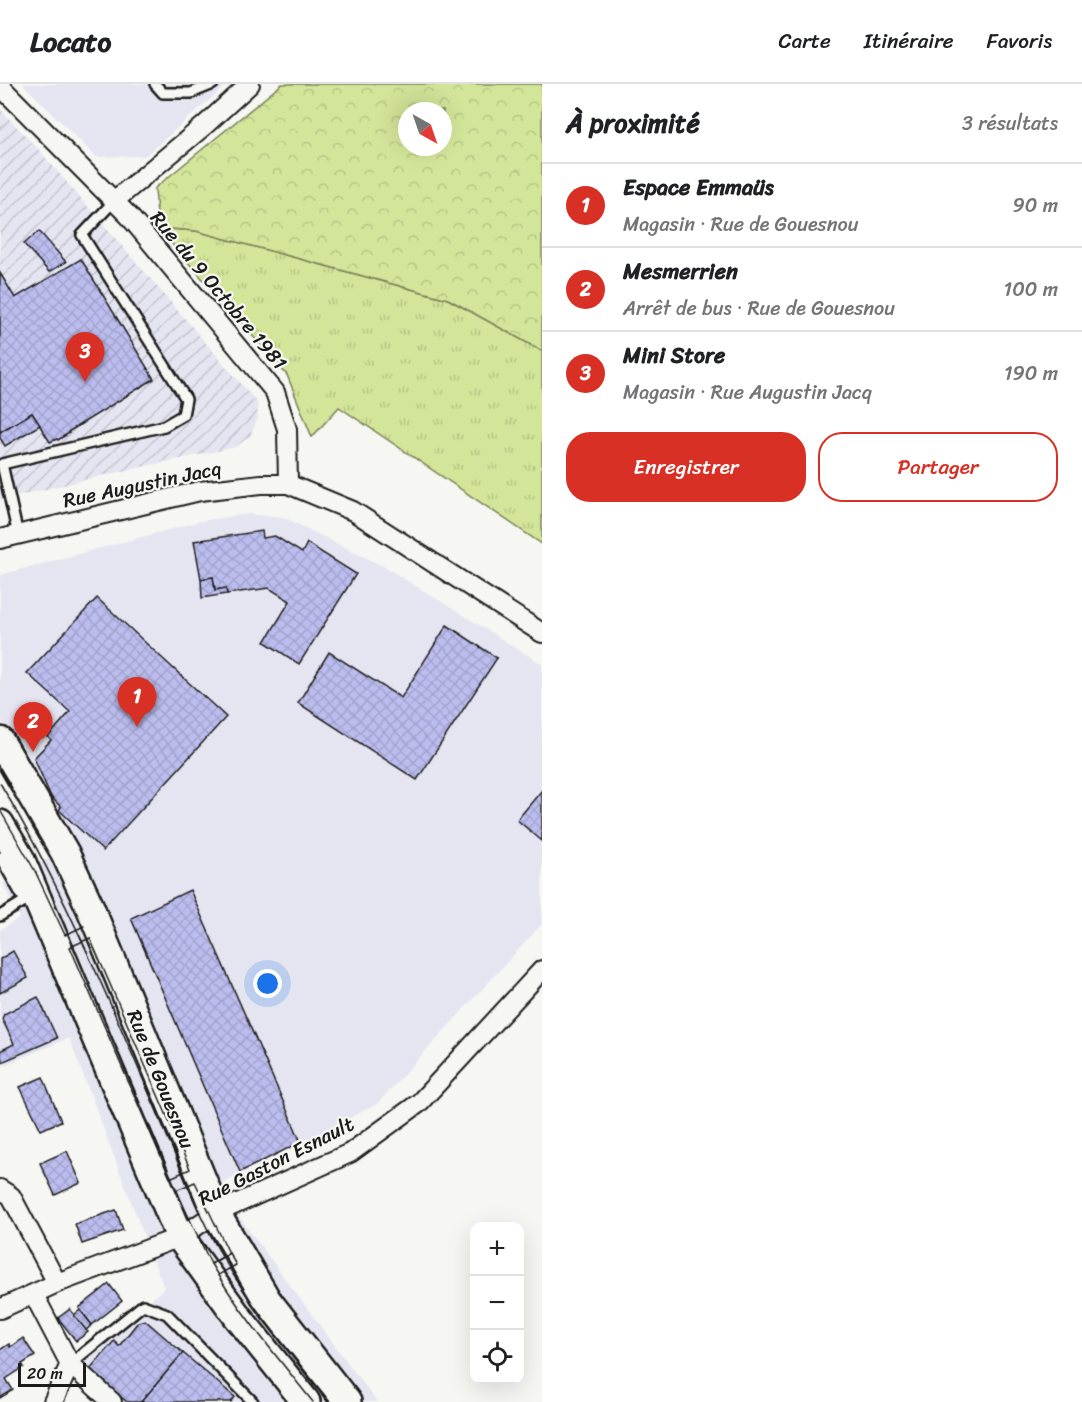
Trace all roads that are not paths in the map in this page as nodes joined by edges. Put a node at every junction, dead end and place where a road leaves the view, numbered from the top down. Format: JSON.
{"nodes":[{"id":1,"x":155,"y":84,"type":"edge"},
{"id":2,"x":213,"y":84,"type":"edge"},
{"id":3,"x":250,"y":84,"type":"edge"},
{"id":4,"x":0,"y":86,"type":"edge"},
{"id":5,"x":114,"y":201,"type":"junction"},
{"id":6,"x":288,"y":484,"type":"junction"},
{"id":7,"x":18,"y":535,"type":"junction"},
{"id":8,"x":0,"y":539,"type":"edge"},
{"id":9,"x":542,"y":633,"type":"edge"},
{"id":10,"x":0,"y":741,"type":"edge"},
{"id":11,"x":0,"y":824,"type":"edge"},
{"id":12,"x":0,"y":857,"type":"edge"},
{"id":13,"x":30,"y":898,"type":"junction"},
{"id":14,"x":0,"y":916,"type":"edge"},
{"id":15,"x":542,"y":970,"type":"edge"},
{"id":16,"x":0,"y":1189,"type":"edge"},
{"id":17,"x":216,"y":1214,"type":"junction"},
{"id":18,"x":180,"y":1237,"type":"junction"},
{"id":19,"x":57,"y":1283,"type":"junction"},
{"id":20,"x":34,"y":1295,"type":"junction"},
{"id":21,"x":0,"y":1309,"type":"edge"},
{"id":22,"x":70,"y":1364,"type":"junction"},
{"id":23,"x":53,"y":1402,"type":"edge"},
{"id":24,"x":112,"y":1402,"type":"edge"},
{"id":25,"x":253,"y":1402,"type":"edge"},
{"id":26,"x":306,"y":1402,"type":"edge"},
{"id":27,"x":347,"y":1402,"type":"edge"}],
"edges":[{"from":1,"to":2,"type":"lane"},
{"from":3,"to":5,"type":"street"},
{"from":4,"to":5,"type":"street","name":"Rue du 9 Octobre 1981"},
{"from":5,"to":6,"type":"street","name":"Rue du 9 Octobre 1981"},
{"from":5,"to":7,"type":"lane"},
{"from":6,"to":7,"type":"street","name":"Rue Augustin Jacq"},
{"from":6,"to":9,"type":"street","name":"Rue Augustin Jacq"},
{"from":7,"to":8,"type":"street","name":"Rue Augustin Jacq"},
{"from":10,"to":17,"type":"main road","name":"Rue de Gouesnou"},
{"from":11,"to":13,"type":"main road"},
{"from":12,"to":13,"type":"lane"},
{"from":13,"to":14,"type":"lane"},
{"from":13,"to":18,"type":"main road"},
{"from":15,"to":17,"type":"street","name":"Rue Gaston Esnault"},
{"from":16,"to":19,"type":"street"},
{"from":17,"to":18,"type":"street","name":"Rue Gaston Esnault"},
{"from":17,"to":27,"type":"main road","name":"Rue de Gouesnou"},
{"from":18,"to":19,"type":"street","name":"Rue Gaston Esnault"},
{"from":18,"to":26,"type":"main road"},
{"from":19,"to":20,"type":"street","name":"Rue Gaston Esnault"},
{"from":20,"to":21,"type":"street","name":"Rue Gaston Esnault"},
{"from":20,"to":22,"type":"street"},
{"from":22,"to":23,"type":"street"},
{"from":22,"to":24,"type":"street"},
{"from":22,"to":25,"type":"lane"}]}
